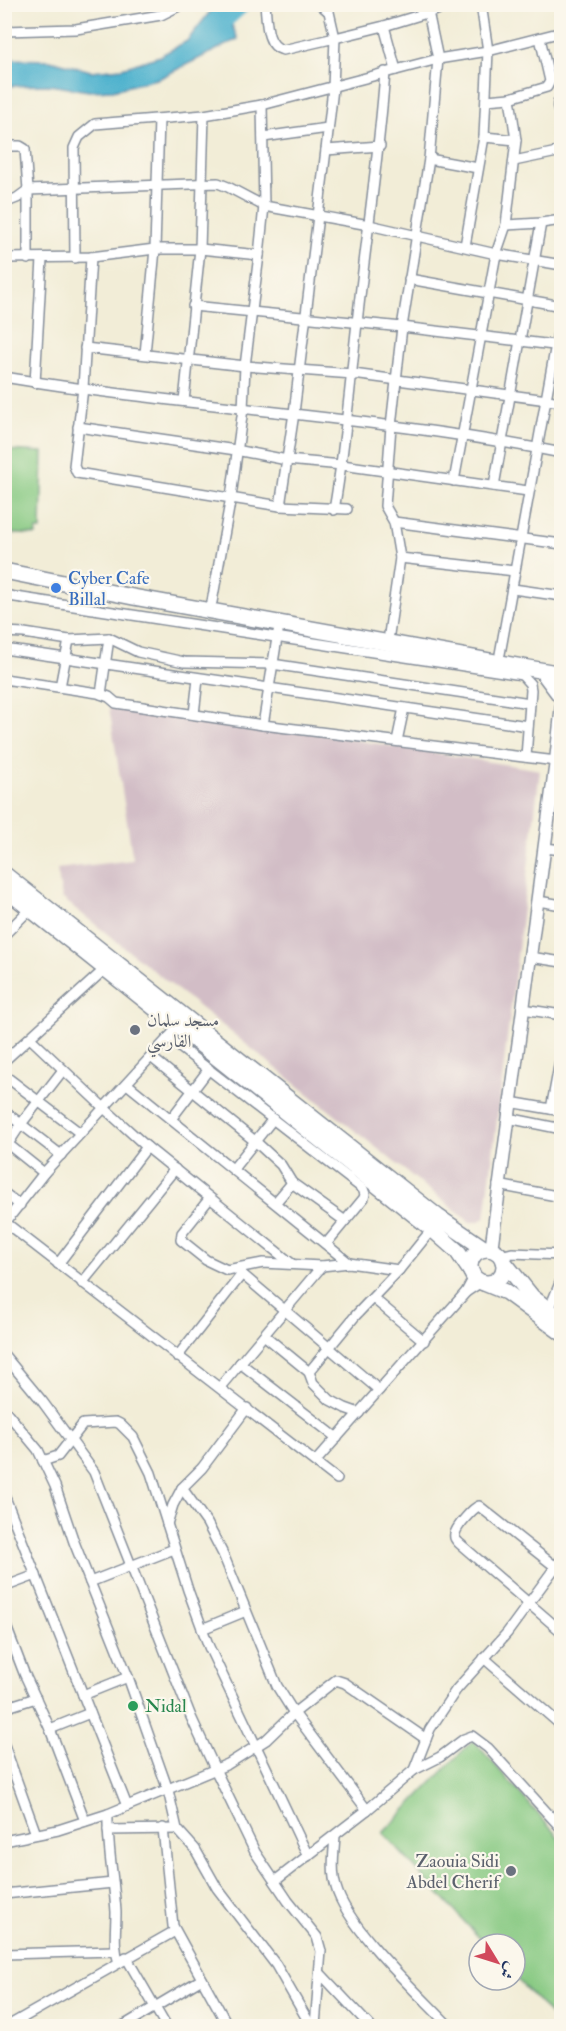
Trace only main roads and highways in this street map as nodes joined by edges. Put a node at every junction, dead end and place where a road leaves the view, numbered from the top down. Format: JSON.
{"nodes":[{"id":1,"x":4,"y":563,"type":"edge"},
{"id":2,"x":4,"y":571,"type":"edge"},
{"id":3,"x":542,"y":671,"type":"junction"},
{"id":4,"x":561,"y":671,"type":"edge"},
{"id":5,"x":561,"y":698,"type":"edge"},
{"id":6,"x":4,"y":874,"type":"edge"},
{"id":7,"x":4,"y":888,"type":"edge"},
{"id":8,"x":35,"y":905,"type":"junction"},
{"id":9,"x":183,"y":1022,"type":"junction"},
{"id":10,"x":495,"y":1254,"type":"junction"},
{"id":11,"x":478,"y":1279,"type":"junction"},
{"id":12,"x":555,"y":1315,"type":"edge"},
{"id":13,"x":561,"y":1333,"type":"edge"}],
"edges":[{"from":1,"to":4,"type":"main road"},
{"from":2,"to":3,"type":"main road"},
{"from":3,"to":4,"type":"main road"},
{"from":3,"to":5,"type":"main road"},
{"from":6,"to":8,"type":"main road"},
{"from":7,"to":8,"type":"main road"},
{"from":8,"to":9,"type":"main road"},
{"from":8,"to":9,"type":"main road"},
{"from":9,"to":10,"type":"main road"},
{"from":9,"to":11,"type":"main road"},
{"from":10,"to":11,"type":"main road"},
{"from":10,"to":11,"type":"main road"},
{"from":10,"to":12,"type":"main road"},
{"from":11,"to":13,"type":"main road"}]}
